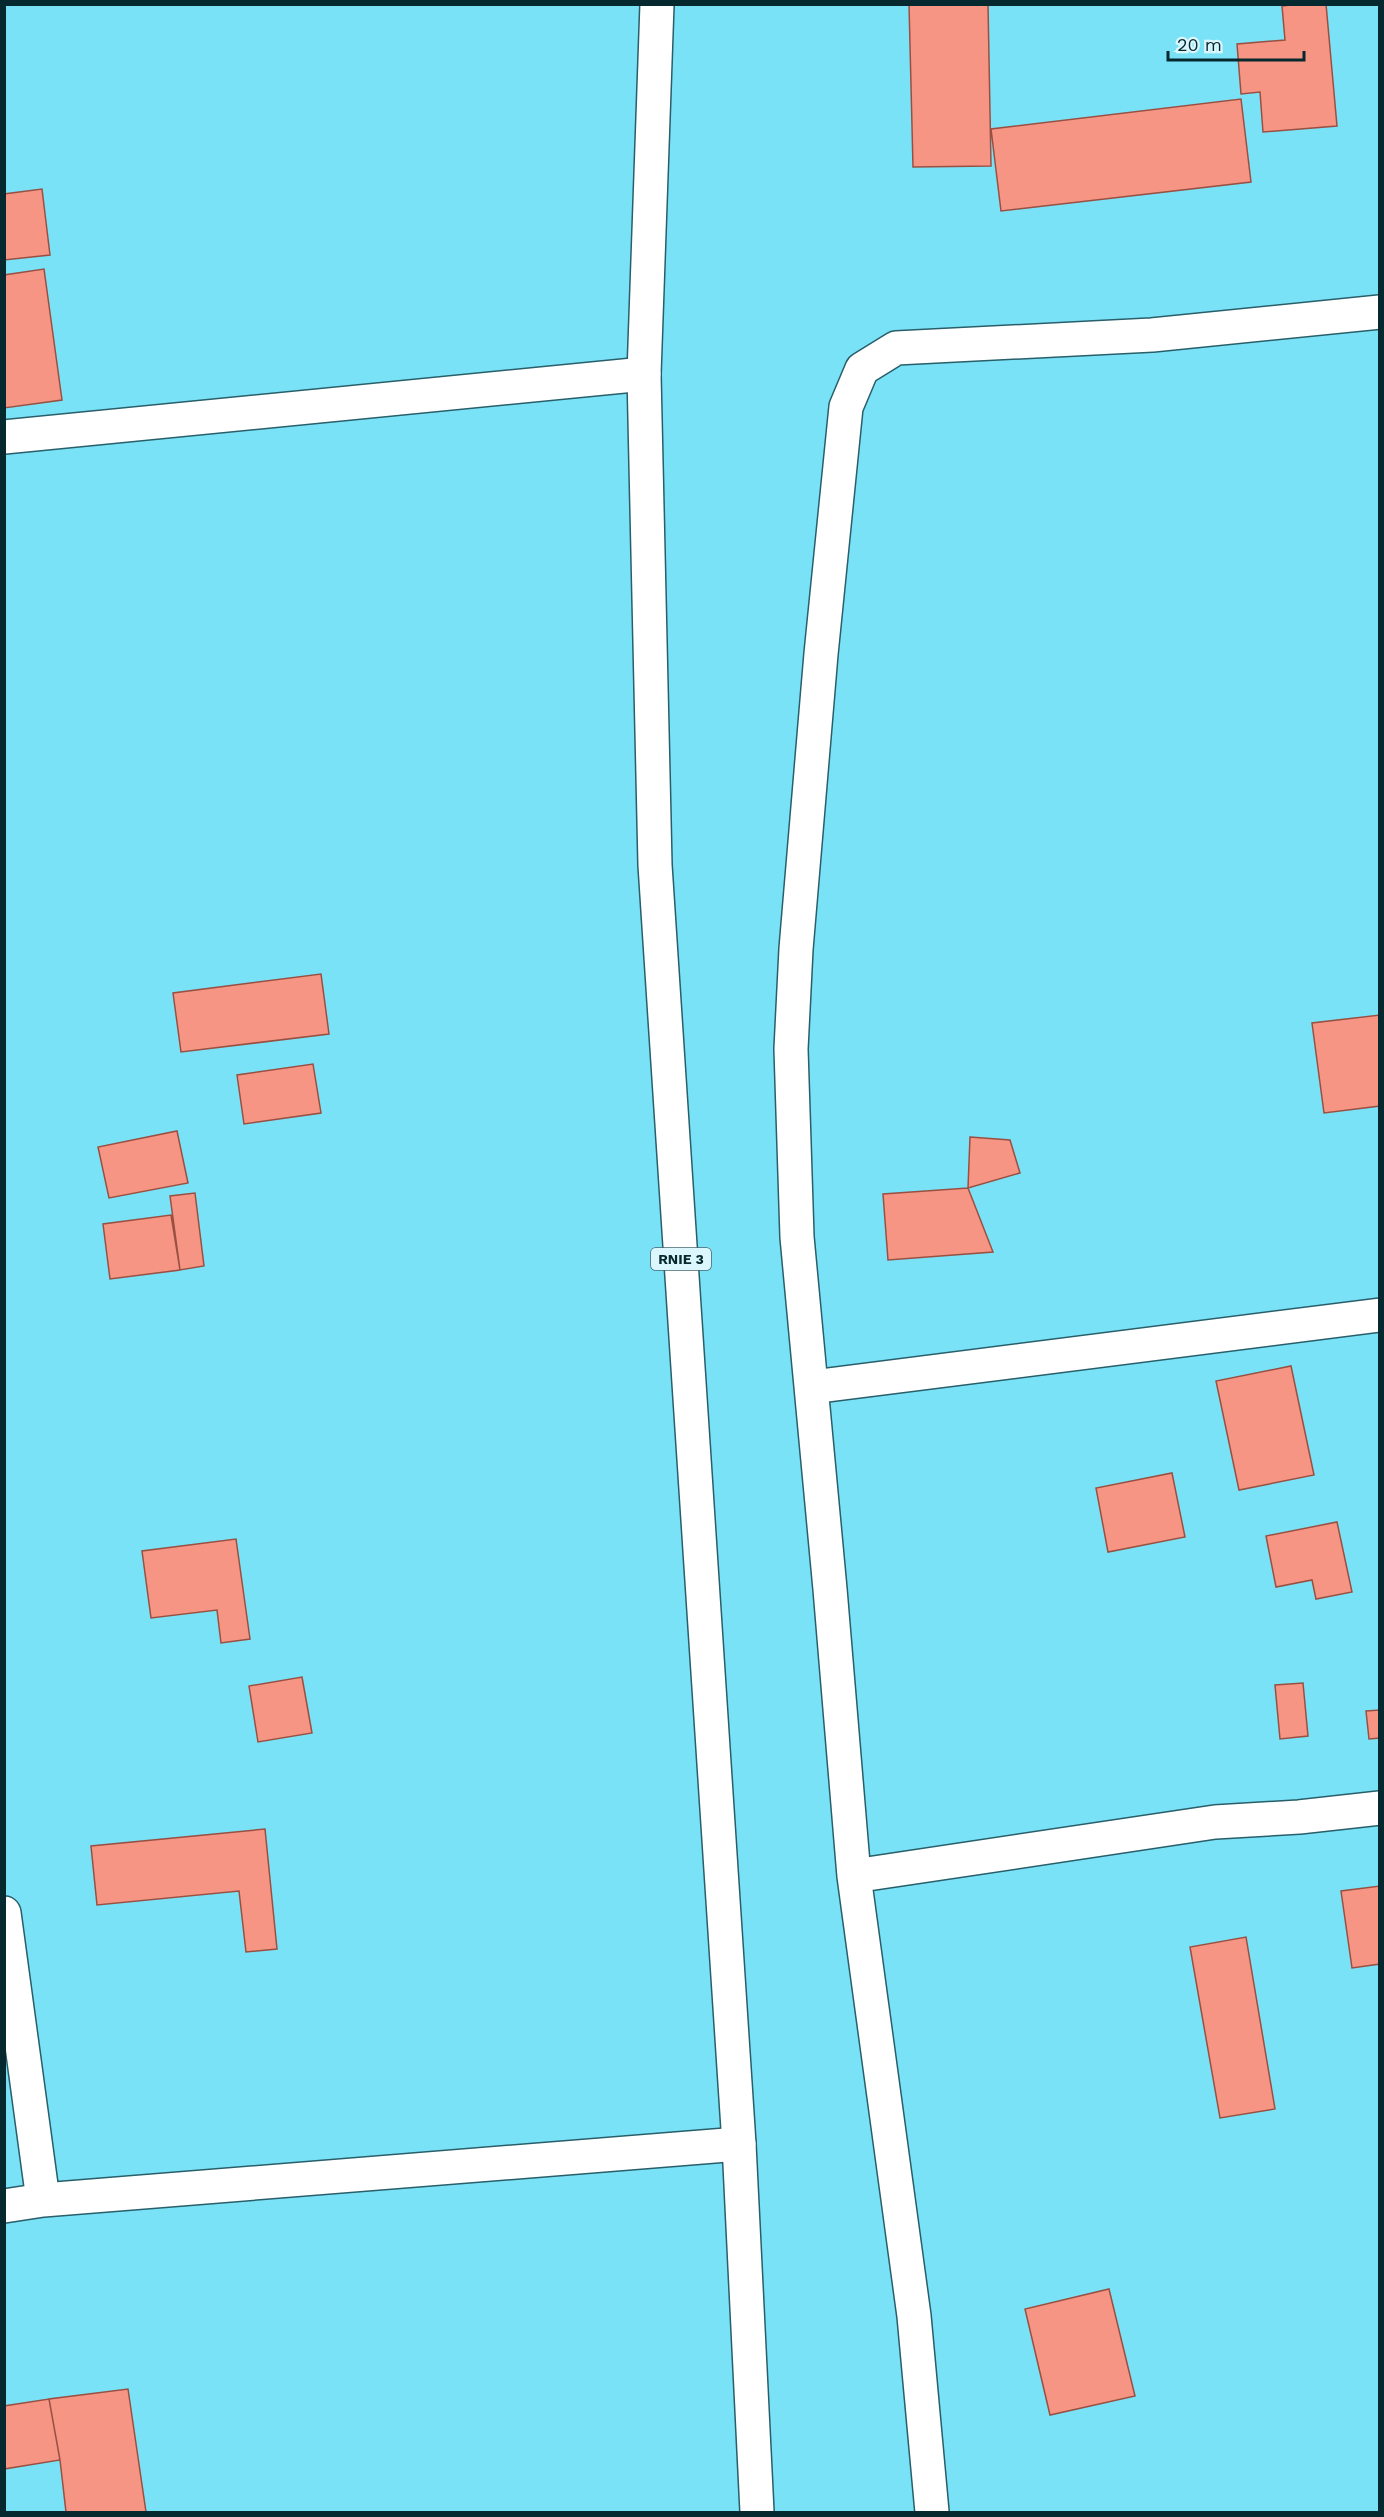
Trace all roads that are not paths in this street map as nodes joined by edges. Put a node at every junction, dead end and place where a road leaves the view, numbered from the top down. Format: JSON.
{"nodes":[{"id":1,"x":657,"y":4,"type":"edge"},
{"id":2,"x":1380,"y":312,"type":"edge"},
{"id":3,"x":644,"y":374,"type":"junction"},
{"id":4,"x":4,"y":437,"type":"edge"},
{"id":5,"x":1380,"y":1315,"type":"edge"},
{"id":6,"x":812,"y":1388,"type":"junction"},
{"id":7,"x":1380,"y":1808,"type":"edge"},
{"id":8,"x":854,"y":1876,"type":"junction"},
{"id":9,"x":4,"y":1913,"type":"edge"},
{"id":10,"x":740,"y":2144,"type":"junction"},
{"id":11,"x":43,"y":2200,"type":"junction"},
{"id":12,"x":4,"y":2206,"type":"edge"},
{"id":13,"x":757,"y":2512,"type":"edge"},
{"id":14,"x":932,"y":2512,"type":"edge"}],
"edges":[{"from":1,"to":3,"type":"main road","number":"RNIE 3"},
{"from":2,"to":6,"type":"main road"},
{"from":3,"to":4,"type":"main road"},
{"from":3,"to":10,"type":"main road","number":"RNIE 3"},
{"from":5,"to":6,"type":"main road"},
{"from":6,"to":8,"type":"main road"},
{"from":7,"to":8,"type":"main road"},
{"from":8,"to":14,"type":"main road"},
{"from":9,"to":11,"type":"main road"},
{"from":10,"to":11,"type":"main road"},
{"from":10,"to":13,"type":"main road","number":"RNIE 3"},
{"from":11,"to":12,"type":"main road"}]}
